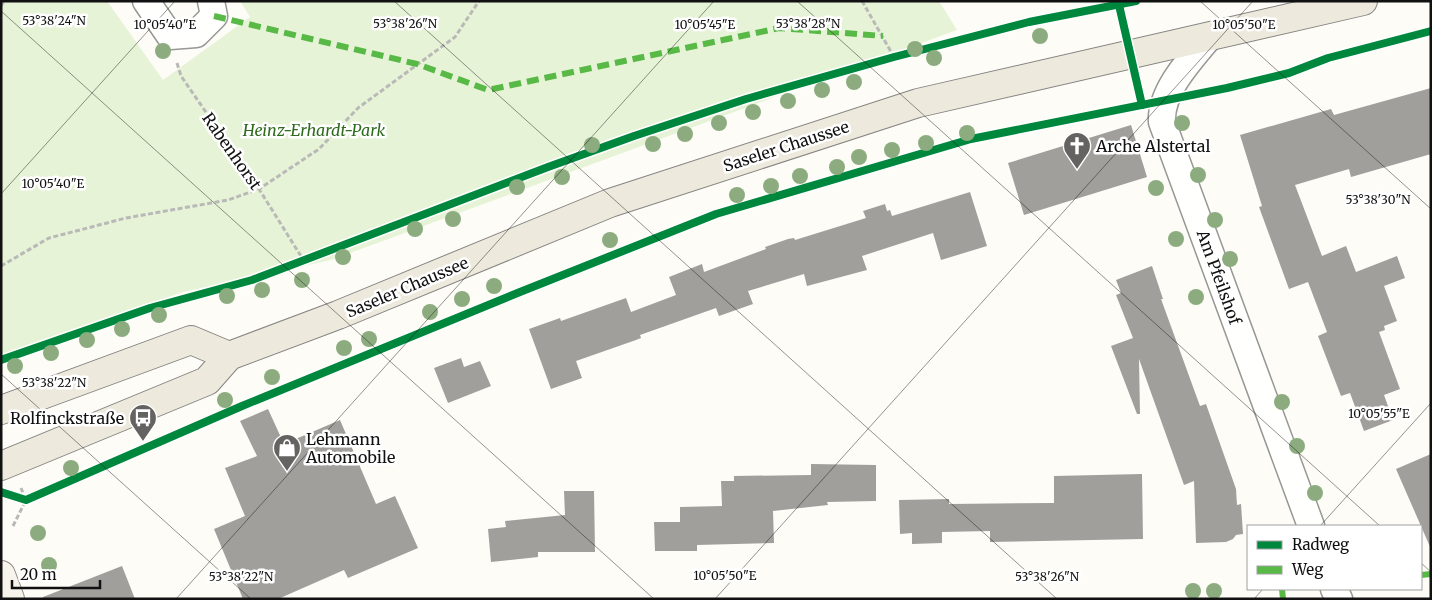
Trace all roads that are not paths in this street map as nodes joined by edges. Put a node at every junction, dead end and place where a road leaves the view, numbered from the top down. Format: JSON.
{"nodes":[{"id":1,"x":146,"y":1,"type":"edge"},
{"id":2,"x":211,"y":1,"type":"edge"},
{"id":3,"x":1351,"y":3,"type":"edge"},
{"id":4,"x":1210,"y":36,"type":"junction"},
{"id":5,"x":229,"y":356,"type":"junction"},
{"id":6,"x":1,"y":410,"type":"edge"},
{"id":7,"x":10,"y":475,"type":"edge"},
{"id":8,"x":1311,"y":525,"type":"edge"},
{"id":9,"x":1,"y":575,"type":"edge"},
{"id":10,"x":10,"y":599,"type":"edge"}],
"edges":[{"from":1,"to":2,"type":"street"},
{"from":3,"to":4,"type":"main road","name":"Saseler Chaussee"},
{"from":4,"to":5,"type":"main road","name":"Saseler Chaussee"},
{"from":4,"to":8,"type":"street","name":"Am Pfeilshof"},
{"from":5,"to":6,"type":"main road"},
{"from":5,"to":7,"type":"main road","name":"Saseler Chaussee"},
{"from":9,"to":10,"type":"main road"}]}
